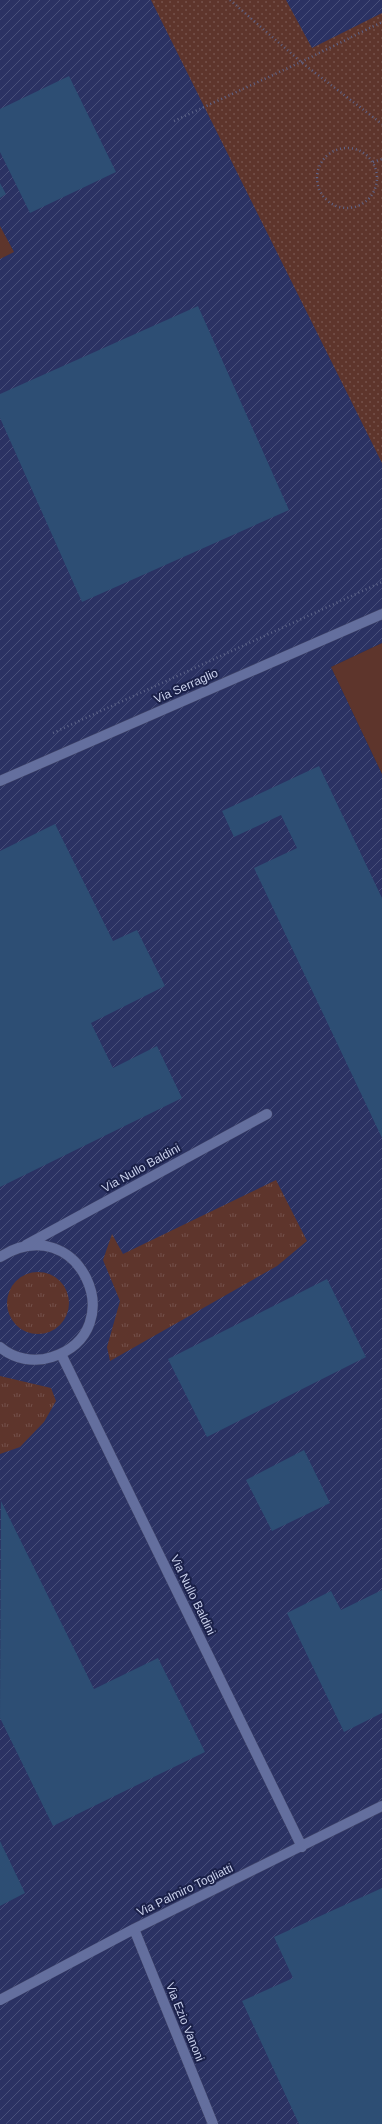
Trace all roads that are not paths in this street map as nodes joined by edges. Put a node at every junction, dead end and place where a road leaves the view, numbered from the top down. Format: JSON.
{"nodes":[{"id":1,"x":382,"y":614,"type":"edge"},
{"id":2,"x":0,"y":781,"type":"edge"},
{"id":3,"x":267,"y":1114,"type":"dead end"},
{"id":4,"x":26,"y":1245,"type":"junction"},
{"id":5,"x":0,"y":1257,"type":"edge"},
{"id":6,"x":0,"y":1347,"type":"edge"},
{"id":7,"x":61,"y":1354,"type":"junction"},
{"id":8,"x":382,"y":1806,"type":"edge"},
{"id":9,"x":302,"y":1847,"type":"junction"},
{"id":10,"x":134,"y":1929,"type":"junction"},
{"id":11,"x":0,"y":2000,"type":"edge"},
{"id":12,"x":213,"y":2124,"type":"edge"}],
"edges":[{"from":1,"to":2,"type":"street","name":"Via Serraglio"},
{"from":3,"to":4,"type":"street","name":"Via Nullo Baldini"},
{"from":4,"to":5,"type":"street","name":"Via Nullo Baldini"},
{"from":4,"to":7,"type":"street","name":"Via Nullo Baldini"},
{"from":6,"to":7,"type":"street","name":"Via Nullo Baldini"},
{"from":7,"to":9,"type":"street","name":"Via Nullo Baldini"},
{"from":8,"to":9,"type":"street","name":"Via Palmiro Togliatti"},
{"from":9,"to":10,"type":"street","name":"Via Palmiro Togliatti"},
{"from":10,"to":11,"type":"street","name":"Via Palmiro Togliatti"},
{"from":10,"to":12,"type":"street","name":"Via Ezio Vanoni"}]}
